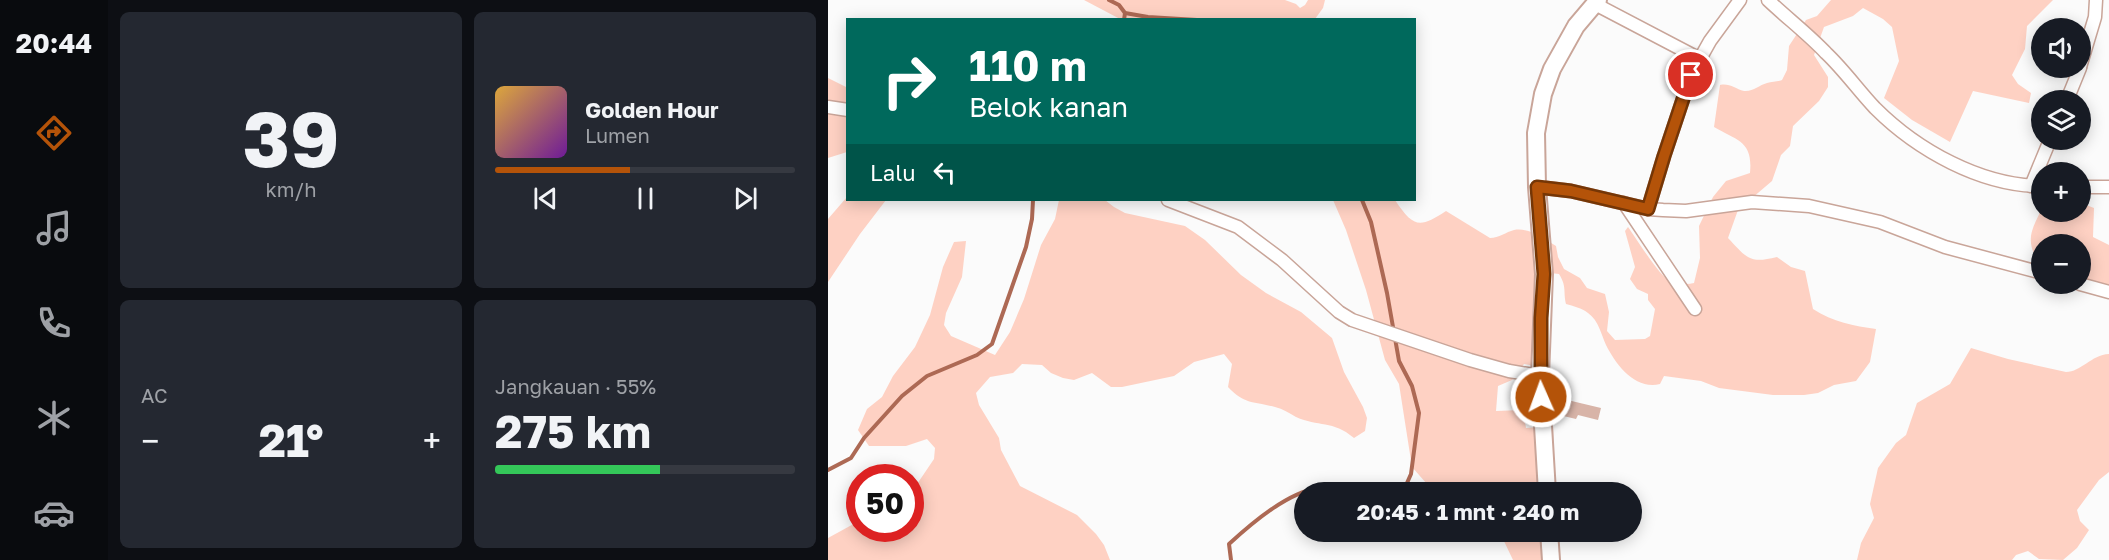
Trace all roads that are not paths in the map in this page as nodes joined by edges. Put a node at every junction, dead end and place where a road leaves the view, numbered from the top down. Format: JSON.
{"nodes":[{"id":1,"x":1740,"y":0,"type":"edge"},
{"id":2,"x":1768,"y":0,"type":"edge"},
{"id":3,"x":2096,"y":0,"type":"edge"},
{"id":4,"x":1596,"y":2,"type":"edge"},
{"id":5,"x":2091,"y":31,"type":"edge"},
{"id":6,"x":1700,"y":59,"type":"junction"},
{"id":7,"x":828,"y":107,"type":"edge"},
{"id":8,"x":846,"y":110,"type":"edge"},
{"id":9,"x":2031,"y":185,"type":"edge"},
{"id":10,"x":1537,"y":187,"type":"junction"},
{"id":11,"x":2091,"y":187,"type":"edge"},
{"id":12,"x":2109,"y":187,"type":"edge"},
{"id":13,"x":1171,"y":201,"type":"edge"},
{"id":14,"x":1624,"y":203,"type":"junction"},
{"id":15,"x":1648,"y":209,"type":"junction"},
{"id":16,"x":2031,"y":270,"type":"edge"},
{"id":17,"x":2091,"y":287,"type":"edge"},
{"id":18,"x":2109,"y":292,"type":"edge"},
{"id":19,"x":1695,"y":309,"type":"dead end"},
{"id":20,"x":1540,"y":376,"type":"junction"},
{"id":21,"x":1546,"y":482,"type":"edge"},
{"id":22,"x":1550,"y":542,"type":"edge"},
{"id":23,"x":1551,"y":560,"type":"edge"}],
"edges":[{"from":1,"to":6,"type":"street"},
{"from":2,"to":9,"type":"street"},
{"from":3,"to":5,"type":"street"},
{"from":4,"to":6,"type":"street"},
{"from":4,"to":10,"type":"main road"},
{"from":6,"to":15,"type":"street"},
{"from":7,"to":8,"type":"street"},
{"from":10,"to":14,"type":"street"},
{"from":10,"to":20,"type":"main road"},
{"from":11,"to":12,"type":"street"},
{"from":13,"to":20,"type":"street"},
{"from":14,"to":15,"type":"street"},
{"from":14,"to":19,"type":"street"},
{"from":15,"to":16,"type":"street"},
{"from":17,"to":18,"type":"street"},
{"from":20,"to":21,"type":"main road"},
{"from":22,"to":23,"type":"main road"}]}
